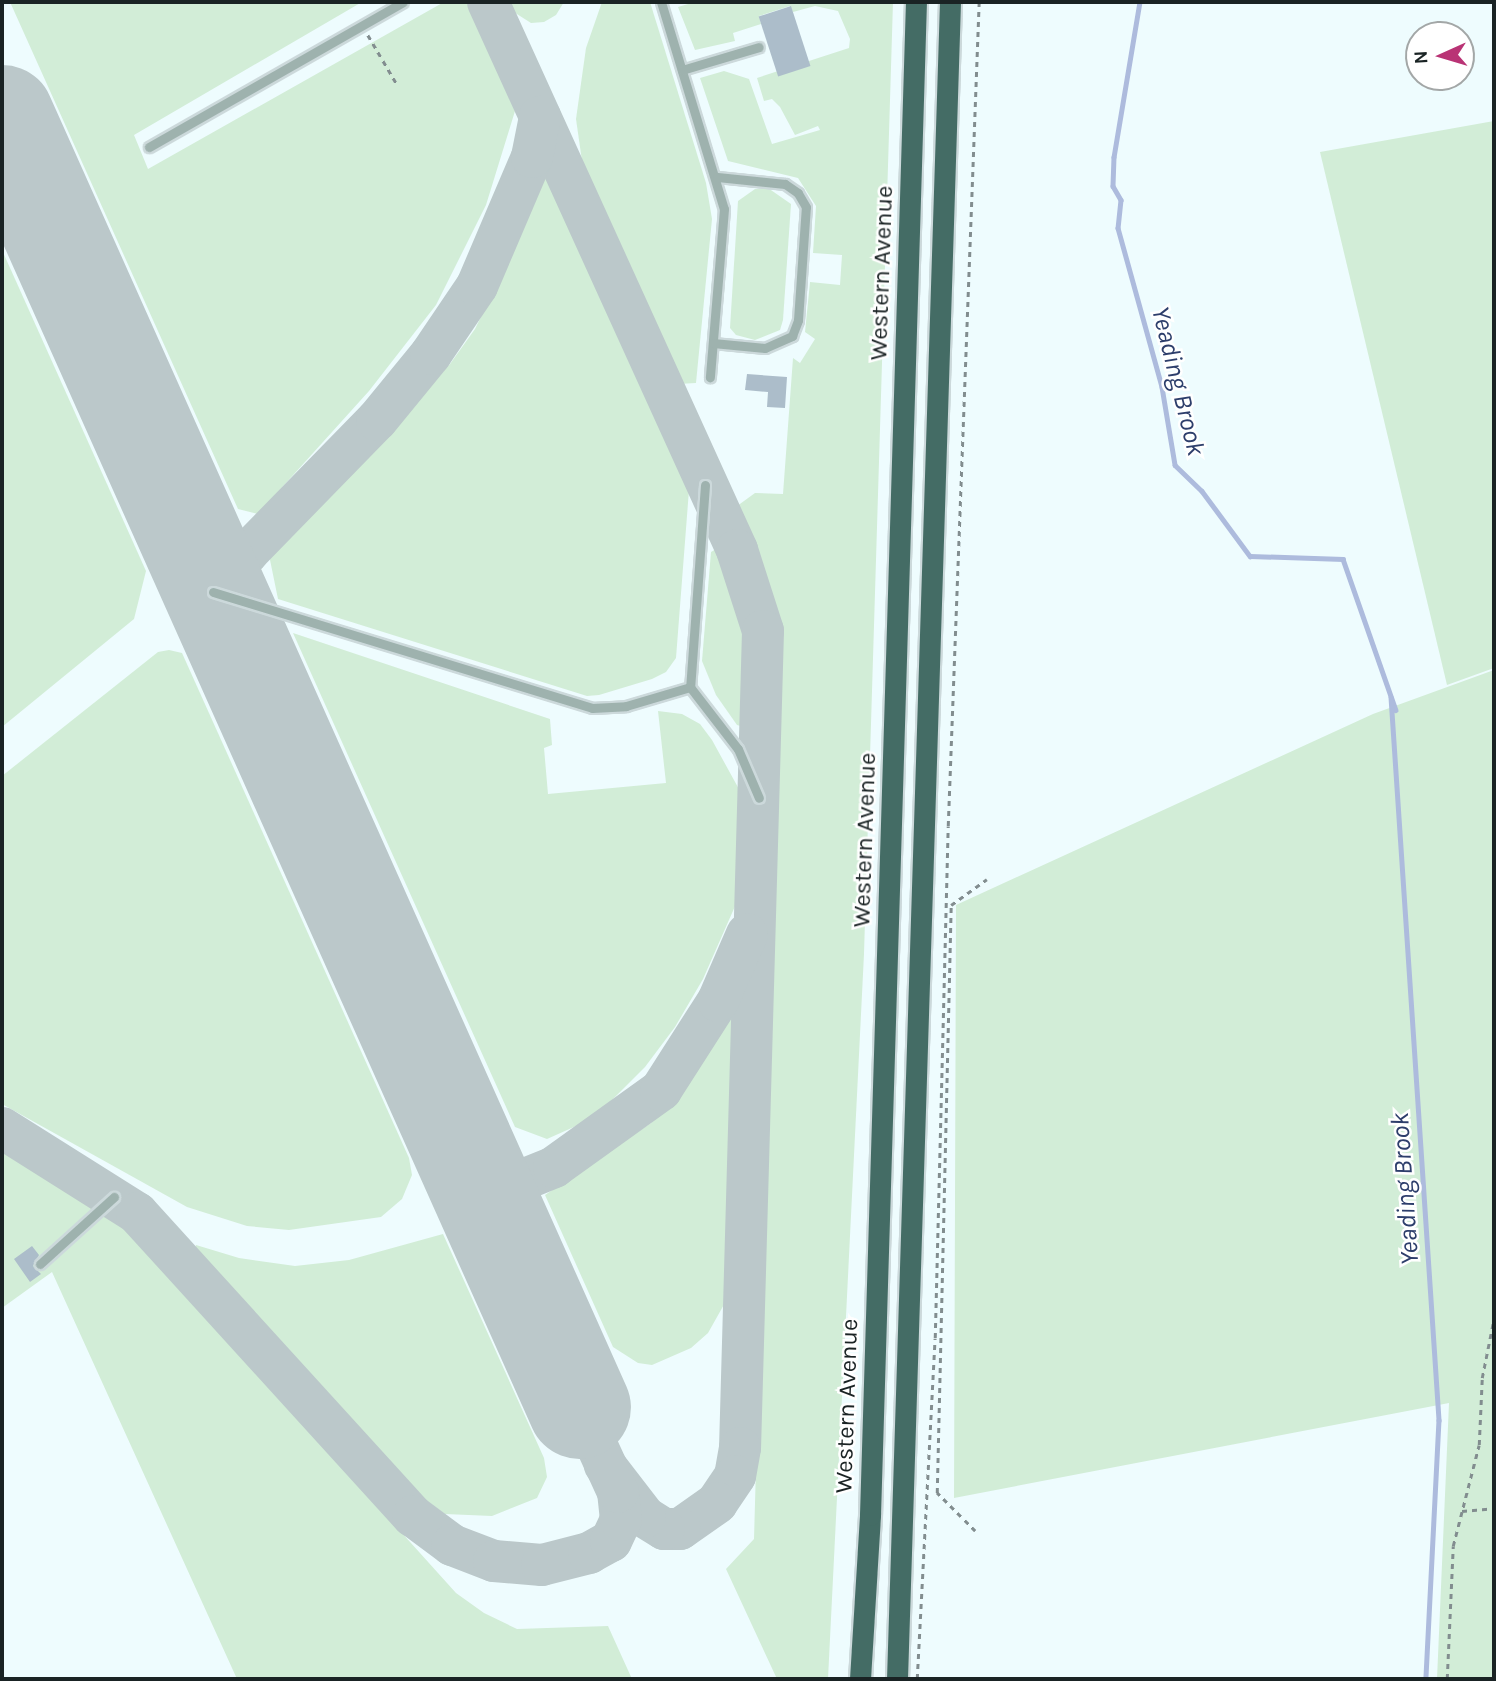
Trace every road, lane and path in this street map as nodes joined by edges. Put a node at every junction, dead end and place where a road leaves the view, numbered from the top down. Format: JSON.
{"nodes":[{"id":1,"x":403,"y":2,"type":"edge"},
{"id":2,"x":661,"y":2,"type":"edge"},
{"id":3,"x":916,"y":2,"type":"edge"},
{"id":4,"x":950,"y":2,"type":"edge"},
{"id":5,"x":978,"y":2,"type":"edge"},
{"id":6,"x":362,"y":25,"type":"junction"},
{"id":7,"x":758,"y":47,"type":"dead end"},
{"id":8,"x":682,"y":70,"type":"junction"},
{"id":9,"x":398,"y":86,"type":"dead end"},
{"id":10,"x":149,"y":147,"type":"dead end"},
{"id":11,"x":718,"y":177,"type":"junction"},
{"id":12,"x":713,"y":343,"type":"junction"},
{"id":13,"x":710,"y":377,"type":"dead end"},
{"id":14,"x":705,"y":485,"type":"dead end"},
{"id":15,"x":213,"y":592,"type":"dead end"},
{"id":16,"x":690,"y":687,"type":"junction"},
{"id":17,"x":759,"y":798,"type":"dead end"},
{"id":18,"x":987,"y":879,"type":"dead end"},
{"id":19,"x":114,"y":1197,"type":"dead end"},
{"id":20,"x":40,"y":1264,"type":"dead end"},
{"id":21,"x":1494,"y":1318,"type":"edge"},
{"id":22,"x":1494,"y":1508,"type":"edge"},
{"id":23,"x":1462,"y":1511,"type":"junction"},
{"id":24,"x":975,"y":1531,"type":"dead end"},
{"id":25,"x":860,"y":1679,"type":"edge"},
{"id":26,"x":897,"y":1679,"type":"edge"},
{"id":27,"x":917,"y":1679,"type":"edge"},
{"id":28,"x":1447,"y":1679,"type":"edge"}],
"edges":[{"from":1,"to":6,"type":"lane"},
{"from":2,"to":8,"type":"lane"},
{"from":3,"to":25,"type":"highway","name":"Western Avenue"},
{"from":4,"to":26,"type":"highway"},
{"from":5,"to":27,"type":"path"},
{"from":6,"to":9,"type":"path"},
{"from":6,"to":10,"type":"lane"},
{"from":7,"to":8,"type":"lane"},
{"from":8,"to":11,"type":"lane"},
{"from":11,"to":12,"type":"lane"},
{"from":11,"to":12,"type":"lane"},
{"from":12,"to":13,"type":"lane"},
{"from":14,"to":16,"type":"lane"},
{"from":15,"to":16,"type":"lane"},
{"from":16,"to":17,"type":"lane"},
{"from":18,"to":24,"type":"path"},
{"from":19,"to":20,"type":"lane"},
{"from":21,"to":23,"type":"path"},
{"from":22,"to":23,"type":"path"},
{"from":23,"to":28,"type":"path"}]}
